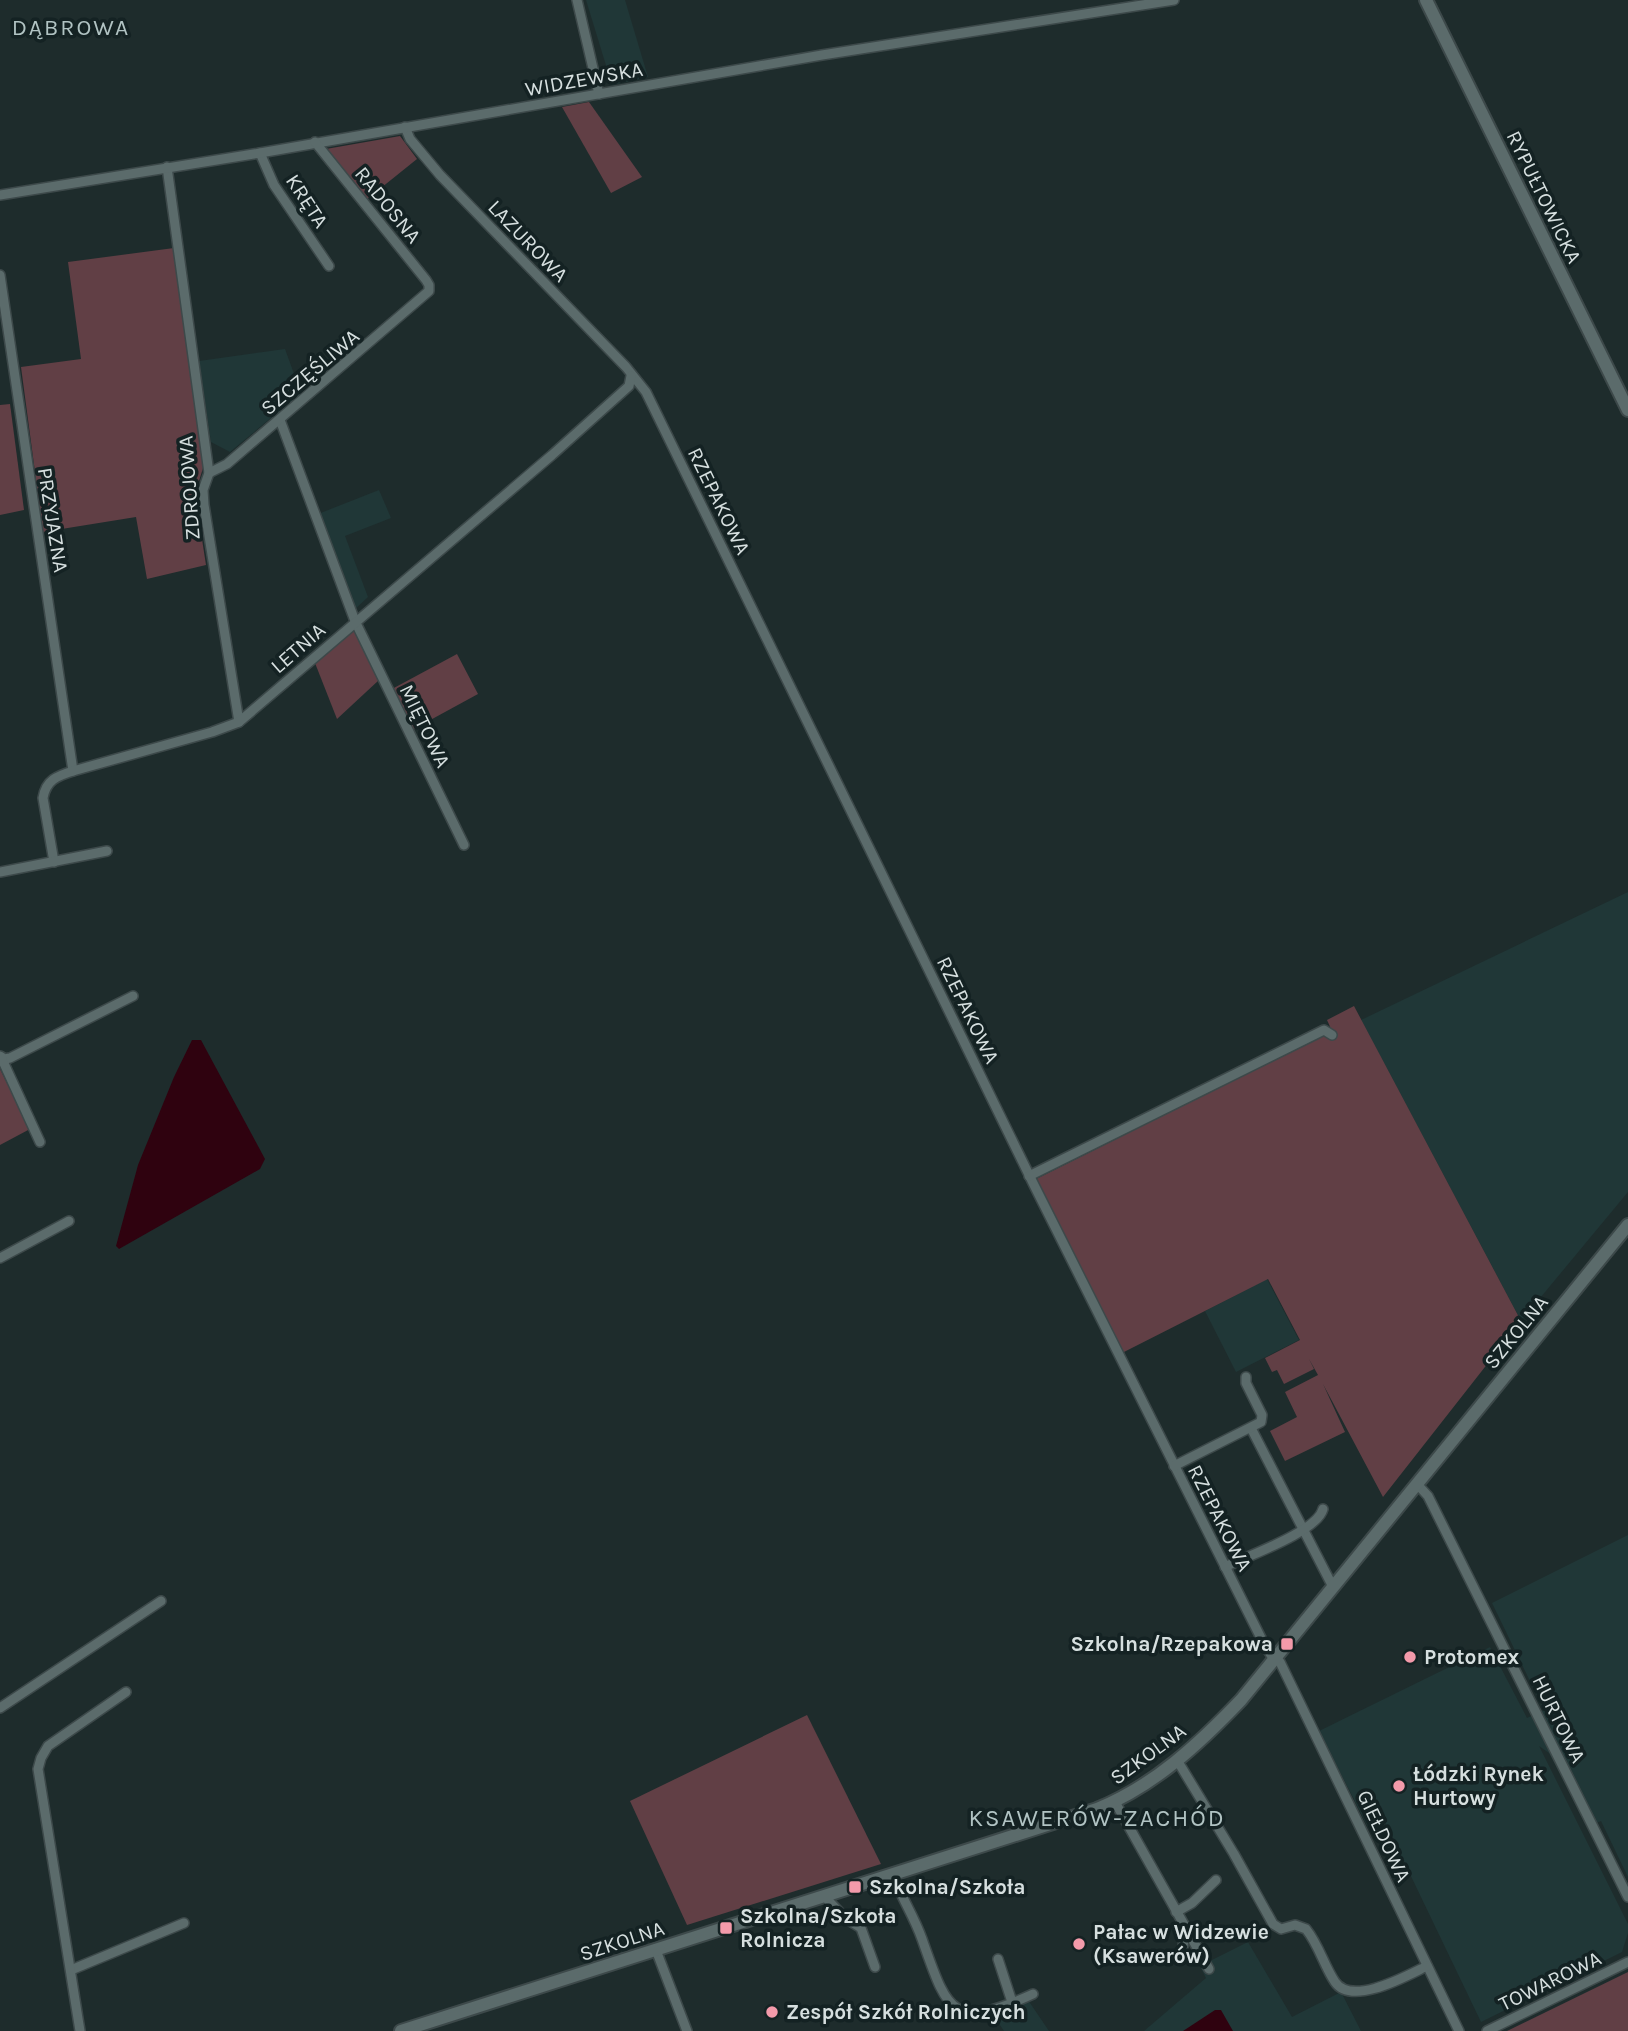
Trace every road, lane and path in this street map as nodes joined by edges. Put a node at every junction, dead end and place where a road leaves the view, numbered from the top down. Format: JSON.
{"nodes":[{"id":1,"x":577,"y":0,"type":"edge"},
{"id":2,"x":1174,"y":0,"type":"edge"},
{"id":3,"x":1426,"y":0,"type":"edge"},
{"id":4,"x":599,"y":94,"type":"junction"},
{"id":5,"x":405,"y":127,"type":"junction"},
{"id":6,"x":315,"y":142,"type":"junction"},
{"id":7,"x":260,"y":153,"type":"junction"},
{"id":8,"x":167,"y":167,"type":"junction"},
{"id":9,"x":0,"y":195,"type":"edge"},
{"id":10,"x":330,"y":266,"type":"dead end"},
{"id":11,"x":0,"y":275,"type":"edge"},
{"id":12,"x":429,"y":291,"type":"joint"},
{"id":13,"x":631,"y":376,"type":"junction"},
{"id":14,"x":1628,"y":410,"type":"edge"},
{"id":15,"x":280,"y":420,"type":"junction"},
{"id":16,"x":209,"y":473,"type":"junction"},
{"id":17,"x":355,"y":621,"type":"junction"},
{"id":18,"x":239,"y":722,"type":"junction"},
{"id":19,"x":73,"y":771,"type":"junction"},
{"id":20,"x":464,"y":845,"type":"dead end"},
{"id":21,"x":107,"y":851,"type":"dead end"},
{"id":22,"x":54,"y":862,"type":"junction"},
{"id":23,"x":0,"y":872,"type":"edge"},
{"id":24,"x":133,"y":996,"type":"dead end"},
{"id":25,"x":1332,"y":1035,"type":"dead end"},
{"id":26,"x":0,"y":1057,"type":"edge"},
{"id":27,"x":40,"y":1142,"type":"dead end"},
{"id":28,"x":1029,"y":1176,"type":"junction"},
{"id":29,"x":69,"y":1221,"type":"dead end"},
{"id":30,"x":1628,"y":1225,"type":"edge"},
{"id":31,"x":0,"y":1258,"type":"edge"},
{"id":32,"x":1246,"y":1377,"type":"dead end"},
{"id":33,"x":1251,"y":1428,"type":"junction"},
{"id":34,"x":1174,"y":1466,"type":"junction"},
{"id":35,"x":1417,"y":1484,"type":"junction"},
{"id":36,"x":1322,"y":1509,"type":"dead end"},
{"id":37,"x":1304,"y":1530,"type":"junction"},
{"id":38,"x":1224,"y":1567,"type":"junction"},
{"id":39,"x":1333,"y":1587,"type":"junction"},
{"id":40,"x":161,"y":1601,"type":"dead end"},
{"id":41,"x":1276,"y":1658,"type":"junction"},
{"id":42,"x":127,"y":1692,"type":"dead end"},
{"id":43,"x":0,"y":1708,"type":"edge"},
{"id":44,"x":1177,"y":1760,"type":"junction"},
{"id":45,"x":1115,"y":1802,"type":"junction"},
{"id":46,"x":893,"y":1875,"type":"junction"},
{"id":47,"x":1216,"y":1880,"type":"dead end"},
{"id":48,"x":825,"y":1897,"type":"junction"},
{"id":49,"x":1628,"y":1897,"type":"edge"},
{"id":50,"x":1179,"y":1916,"type":"junction"},
{"id":51,"x":184,"y":1923,"type":"dead end"},
{"id":52,"x":656,"y":1950,"type":"junction"},
{"id":53,"x":1182,"y":1953,"type":"dead end"},
{"id":54,"x":998,"y":1959,"type":"dead end"},
{"id":55,"x":1628,"y":1962,"type":"edge"},
{"id":56,"x":1427,"y":1966,"type":"junction"},
{"id":57,"x":875,"y":1967,"type":"dead end"},
{"id":58,"x":1209,"y":1969,"type":"dead end"},
{"id":59,"x":71,"y":1970,"type":"junction"},
{"id":60,"x":1033,"y":1994,"type":"dead end"},
{"id":61,"x":1011,"y":2007,"type":"junction"},
{"id":62,"x":80,"y":2031,"type":"edge"},
{"id":63,"x":401,"y":2031,"type":"edge"},
{"id":64,"x":687,"y":2031,"type":"edge"},
{"id":65,"x":1459,"y":2031,"type":"edge"},
{"id":66,"x":1487,"y":2031,"type":"edge"}],
"edges":[{"from":1,"to":4,"type":"street"},
{"from":2,"to":4,"type":"street","name":"WIDZEWSKA"},
{"from":3,"to":14,"type":"street","name":"RYPUŁTOWICKA"},
{"from":4,"to":5,"type":"street","name":"WIDZEWSKA"},
{"from":5,"to":6,"type":"street","name":"WIDZEWSKA"},
{"from":5,"to":13,"type":"street","name":"LAZUROWA"},
{"from":6,"to":7,"type":"street","name":"WIDZEWSKA"},
{"from":6,"to":12,"type":"street","name":"RADOSNA"},
{"from":7,"to":8,"type":"street","name":"WIDZEWSKA"},
{"from":7,"to":10,"type":"street","name":"KRĘTA"},
{"from":8,"to":9,"type":"street","name":"WIDZEWSKA"},
{"from":8,"to":16,"type":"street","name":"ZDROJOWA"},
{"from":11,"to":19,"type":"street","name":"PRZYJAZNA"},
{"from":12,"to":15,"type":"street","name":"SZCZĘŚLIWA"},
{"from":13,"to":17,"type":"street","name":"LETNIA"},
{"from":13,"to":28,"type":"street","name":"RZEPAKOWA"},
{"from":15,"to":16,"type":"street","name":"SZCZĘŚLIWA"},
{"from":15,"to":17,"type":"street","name":"MIĘTOWA"},
{"from":16,"to":18,"type":"street","name":"ZDROJOWA"},
{"from":17,"to":18,"type":"street","name":"LETNIA"},
{"from":17,"to":20,"type":"street","name":"MIĘTOWA"},
{"from":18,"to":19,"type":"street","name":"LETNIA"},
{"from":19,"to":22,"type":"street","name":"LETNIA"},
{"from":21,"to":22,"type":"street"},
{"from":22,"to":23,"type":"street"},
{"from":24,"to":26,"type":"street"},
{"from":25,"to":28,"type":"street"},
{"from":26,"to":27,"type":"street"},
{"from":28,"to":34,"type":"street","name":"RZEPAKOWA"},
{"from":29,"to":31,"type":"street"},
{"from":30,"to":35,"type":"street","name":"SZKOLNA"},
{"from":32,"to":33,"type":"street"},
{"from":33,"to":34,"type":"street"},
{"from":33,"to":37,"type":"street"},
{"from":34,"to":38,"type":"street","name":"RZEPAKOWA"},
{"from":35,"to":39,"type":"street","name":"SZKOLNA"},
{"from":35,"to":49,"type":"street","name":"HURTOWA"},
{"from":36,"to":37,"type":"street"},
{"from":37,"to":38,"type":"street"},
{"from":37,"to":39,"type":"street"},
{"from":38,"to":41,"type":"street","name":"RZEPAKOWA"},
{"from":39,"to":41,"type":"street","name":"SZKOLNA"},
{"from":40,"to":43,"type":"street"},
{"from":41,"to":44,"type":"street","name":"SZKOLNA"},
{"from":41,"to":56,"type":"street","name":"GIEŁDOWA"},
{"from":42,"to":59,"type":"street"},
{"from":44,"to":45,"type":"street","name":"SZKOLNA"},
{"from":44,"to":56,"type":"street"},
{"from":45,"to":46,"type":"street","name":"SZKOLNA"},
{"from":45,"to":50,"type":"street"},
{"from":46,"to":48,"type":"street","name":"SZKOLNA"},
{"from":46,"to":61,"type":"street"},
{"from":47,"to":50,"type":"street"},
{"from":48,"to":52,"type":"street","name":"SZKOLNA"},
{"from":48,"to":57,"type":"street"},
{"from":50,"to":53,"type":"street"},
{"from":50,"to":58,"type":"street"},
{"from":51,"to":59,"type":"street"},
{"from":52,"to":63,"type":"street","name":"SZKOLNA"},
{"from":52,"to":64,"type":"street"},
{"from":54,"to":61,"type":"street"},
{"from":55,"to":66,"type":"street","name":"TOWAROWA"},
{"from":56,"to":65,"type":"street","name":"GIEŁDOWA"},
{"from":59,"to":62,"type":"street"},
{"from":60,"to":61,"type":"street"}]}
